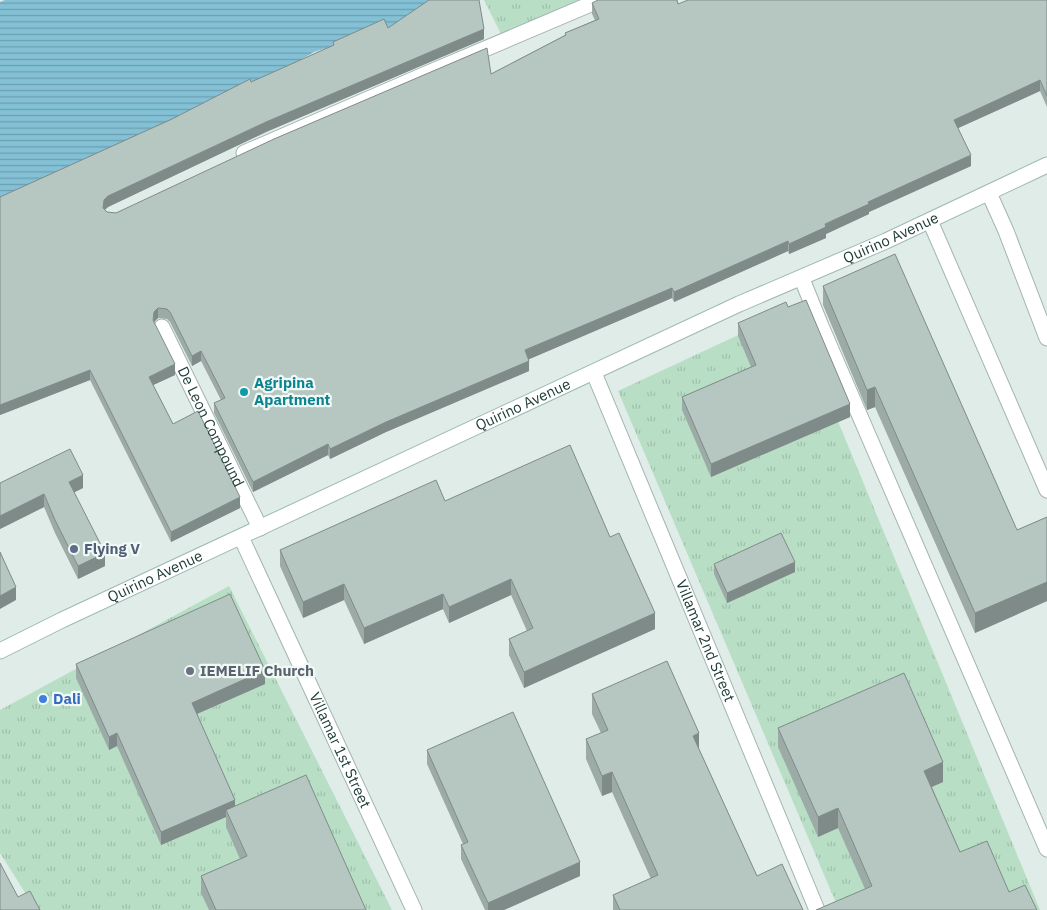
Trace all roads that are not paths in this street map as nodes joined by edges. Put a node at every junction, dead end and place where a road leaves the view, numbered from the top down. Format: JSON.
{"nodes":[{"id":1,"x":600,"y":0,"type":"edge"},
{"id":2,"x":230,"y":160,"type":"edge"},
{"id":3,"x":1047,"y":165,"type":"edge"},
{"id":4,"x":989,"y":193,"type":"junction"},
{"id":5,"x":930,"y":221,"type":"junction"},
{"id":6,"x":802,"y":279,"type":"junction"},
{"id":7,"x":162,"y":327,"type":"edge"},
{"id":8,"x":1047,"y":338,"type":"edge"},
{"id":9,"x":594,"y":372,"type":"junction"},
{"id":10,"x":1047,"y":490,"type":"edge"},
{"id":11,"x":260,"y":528,"type":"junction"},
{"id":12,"x":241,"y":537,"type":"junction"},
{"id":13,"x":0,"y":650,"type":"edge"},
{"id":14,"x":1047,"y":850,"type":"edge"},
{"id":15,"x":414,"y":910,"type":"edge"},
{"id":16,"x":817,"y":910,"type":"edge"}],
"edges":[{"from":1,"to":2,"type":"street"},
{"from":3,"to":4,"type":"street","name":"Quirino Avenue"},
{"from":4,"to":5,"type":"street","name":"Quirino Avenue"},
{"from":4,"to":8,"type":"street"},
{"from":5,"to":6,"type":"street","name":"Quirino Avenue"},
{"from":5,"to":10,"type":"street"},
{"from":6,"to":9,"type":"street","name":"Quirino Avenue"},
{"from":6,"to":14,"type":"street"},
{"from":7,"to":11,"type":"street","name":"De Leon Compound"},
{"from":9,"to":11,"type":"street","name":"Quirino Avenue"},
{"from":9,"to":16,"type":"street","name":"Villamar 2nd Street"},
{"from":11,"to":12,"type":"street","name":"Quirino Avenue"},
{"from":12,"to":13,"type":"street","name":"Quirino Avenue"},
{"from":12,"to":15,"type":"street","name":"Villamar 1st Street"}]}
